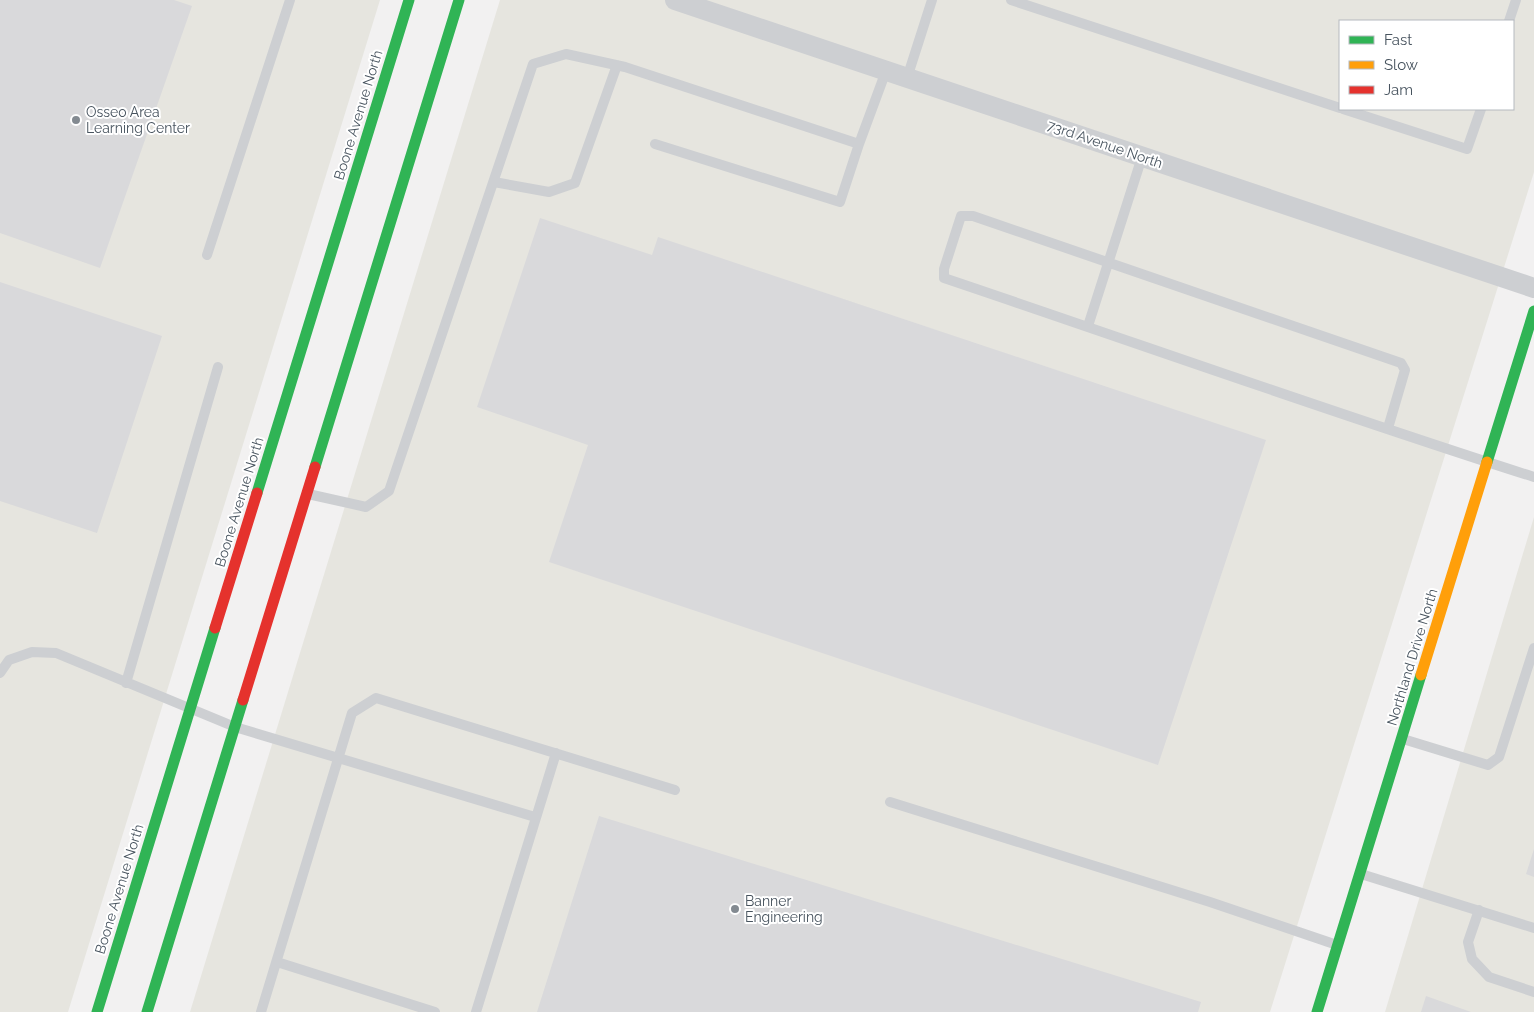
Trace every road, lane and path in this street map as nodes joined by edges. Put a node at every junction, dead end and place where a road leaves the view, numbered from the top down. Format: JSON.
{"nodes":[{"id":1,"x":290,"y":0,"type":"edge"},
{"id":2,"x":409,"y":0,"type":"edge"},
{"id":3,"x":459,"y":0,"type":"edge"},
{"id":4,"x":675,"y":0,"type":"edge"},
{"id":5,"x":932,"y":0,"type":"edge"},
{"id":6,"x":1011,"y":0,"type":"edge"},
{"id":7,"x":1516,"y":0,"type":"edge"},
{"id":8,"x":1509,"y":20,"type":"edge"},
{"id":9,"x":617,"y":65,"type":"junction"},
{"id":10,"x":886,"y":70,"type":"junction"},
{"id":11,"x":907,"y":78,"type":"junction"},
{"id":12,"x":1339,"y":107,"type":"edge"},
{"id":13,"x":1348,"y":110,"type":"edge"},
{"id":14,"x":1481,"y":110,"type":"edge"},
{"id":15,"x":655,"y":144,"type":"dead end"},
{"id":16,"x":859,"y":144,"type":"junction"},
{"id":17,"x":1142,"y":157,"type":"junction"},
{"id":18,"x":494,"y":182,"type":"junction"},
{"id":19,"x":206,"y":255,"type":"dead end"},
{"id":20,"x":1108,"y":262,"type":"junction"},
{"id":21,"x":1534,"y":288,"type":"edge"},
{"id":22,"x":1534,"y":311,"type":"edge"},
{"id":23,"x":1088,"y":326,"type":"junction"},
{"id":24,"x":218,"y":367,"type":"dead end"},
{"id":25,"x":1388,"y":428,"type":"junction"},
{"id":26,"x":1488,"y":462,"type":"junction"},
{"id":27,"x":1534,"y":477,"type":"edge"},
{"id":28,"x":307,"y":493,"type":"junction"},
{"id":29,"x":1534,"y":648,"type":"edge"},
{"id":30,"x":0,"y":673,"type":"edge"},
{"id":31,"x":126,"y":683,"type":"junction"},
{"id":32,"x":190,"y":710,"type":"junction"},
{"id":33,"x":235,"y":727,"type":"junction"},
{"id":34,"x":1402,"y":739,"type":"junction"},
{"id":35,"x":556,"y":754,"type":"junction"},
{"id":36,"x":339,"y":758,"type":"junction"},
{"id":37,"x":675,"y":790,"type":"dead end"},
{"id":38,"x":890,"y":802,"type":"dead end"},
{"id":39,"x":535,"y":817,"type":"junction"},
{"id":40,"x":1361,"y":874,"type":"junction"},
{"id":41,"x":1478,"y":910,"type":"junction"},
{"id":42,"x":1534,"y":928,"type":"edge"},
{"id":43,"x":1338,"y":945,"type":"junction"},
{"id":44,"x":277,"y":962,"type":"junction"},
{"id":45,"x":1534,"y":992,"type":"edge"},
{"id":46,"x":97,"y":1012,"type":"edge"},
{"id":47,"x":147,"y":1012,"type":"edge"},
{"id":48,"x":262,"y":1012,"type":"edge"},
{"id":49,"x":435,"y":1012,"type":"edge"},
{"id":50,"x":476,"y":1012,"type":"edge"},
{"id":51,"x":1317,"y":1012,"type":"edge"}],
"edges":[{"from":1,"to":19,"type":"lane"},
{"from":2,"to":32,"type":"street","name":"Boone Avenue North"},
{"from":3,"to":28,"type":"street"},
{"from":4,"to":10,"type":"street","name":"73rd Avenue North"},
{"from":5,"to":11,"type":"lane"},
{"from":6,"to":12,"type":"lane"},
{"from":7,"to":8,"type":"lane"},
{"from":9,"to":16,"type":"lane"},
{"from":9,"to":18,"type":"lane"},
{"from":9,"to":18,"type":"lane"},
{"from":10,"to":11,"type":"street","name":"73rd Avenue North"},
{"from":10,"to":16,"type":"lane"},
{"from":11,"to":17,"type":"street","name":"73rd Avenue North"},
{"from":13,"to":14,"type":"lane"},
{"from":15,"to":16,"type":"lane"},
{"from":17,"to":20,"type":"lane"},
{"from":17,"to":21,"type":"street","name":"73rd Avenue North"},
{"from":18,"to":28,"type":"lane"},
{"from":20,"to":23,"type":"lane"},
{"from":20,"to":23,"type":"lane"},
{"from":20,"to":25,"type":"lane"},
{"from":22,"to":26,"type":"street","name":"Northland Drive North"},
{"from":23,"to":25,"type":"lane"},
{"from":24,"to":31,"type":"lane"},
{"from":25,"to":26,"type":"lane"},
{"from":26,"to":27,"type":"lane"},
{"from":26,"to":34,"type":"street","name":"Northland Drive North"},
{"from":28,"to":33,"type":"street"},
{"from":29,"to":34,"type":"lane"},
{"from":30,"to":31,"type":"lane"},
{"from":31,"to":32,"type":"lane"},
{"from":32,"to":33,"type":"lane"},
{"from":32,"to":46,"type":"street","name":"Boone Avenue North"},
{"from":33,"to":36,"type":"lane"},
{"from":33,"to":47,"type":"street"},
{"from":34,"to":40,"type":"street","name":"Northland Drive North"},
{"from":35,"to":36,"type":"lane"},
{"from":35,"to":37,"type":"lane"},
{"from":35,"to":39,"type":"lane"},
{"from":36,"to":39,"type":"lane"},
{"from":36,"to":44,"type":"lane"},
{"from":38,"to":43,"type":"lane"},
{"from":39,"to":50,"type":"lane"},
{"from":40,"to":41,"type":"lane"},
{"from":40,"to":43,"type":"street","name":"Northland Drive North"},
{"from":41,"to":42,"type":"lane"},
{"from":41,"to":45,"type":"lane"},
{"from":43,"to":51,"type":"street","name":"Northland Drive North"},
{"from":44,"to":48,"type":"lane"},
{"from":44,"to":49,"type":"lane"}]}
